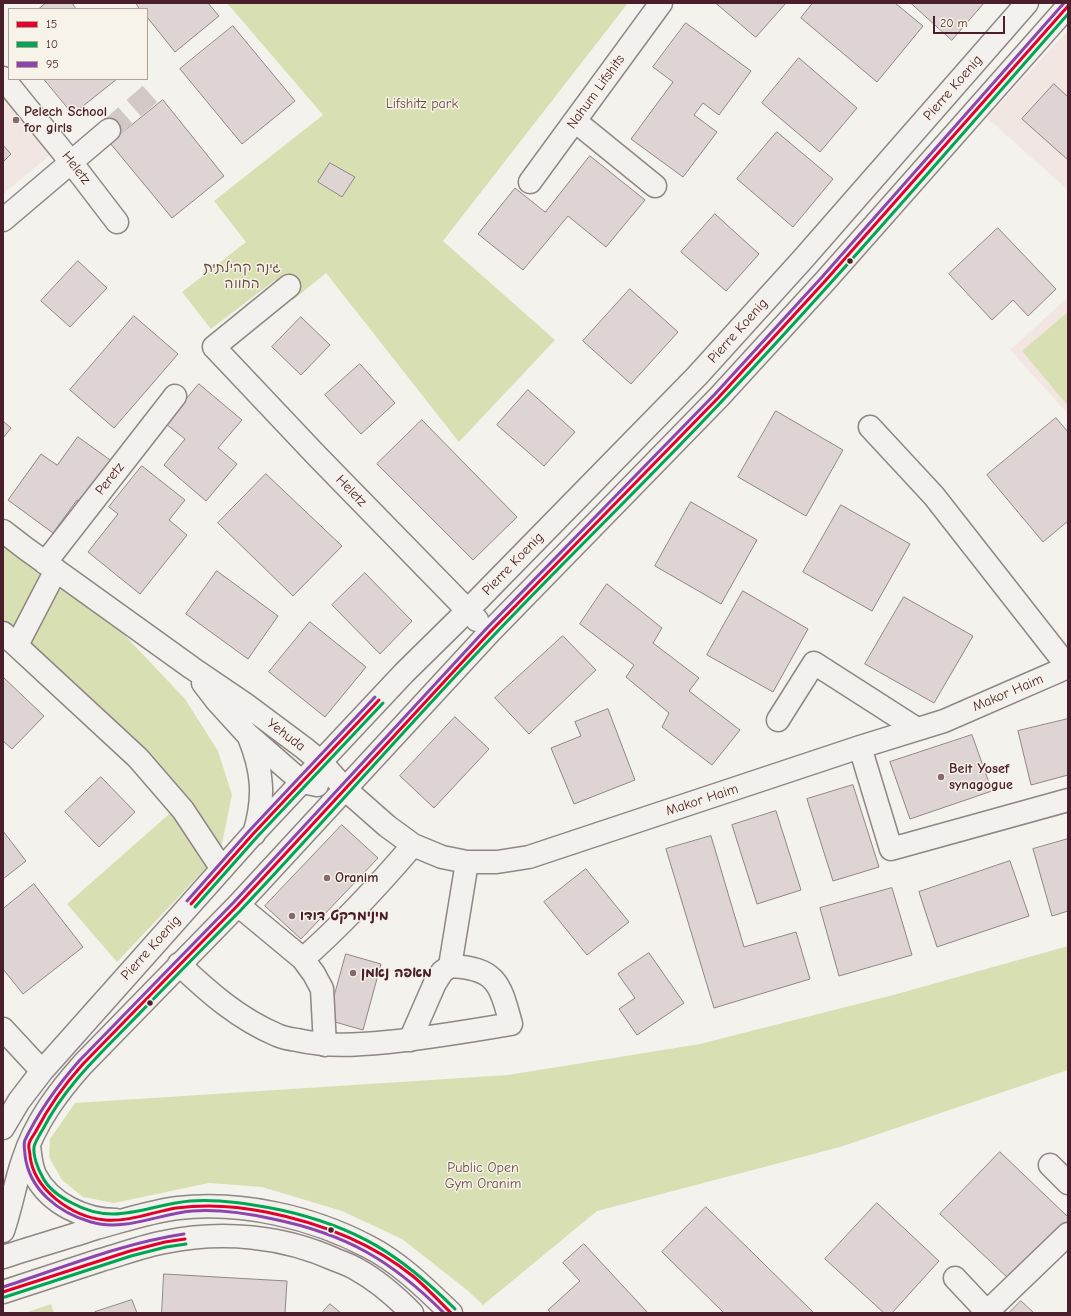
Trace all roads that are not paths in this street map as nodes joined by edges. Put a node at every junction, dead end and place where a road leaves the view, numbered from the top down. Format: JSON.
{"nodes":[{"id":1,"x":661,"y":3,"type":"edge"},
{"id":2,"x":1027,"y":3,"type":"edge"},
{"id":3,"x":1068,"y":6,"type":"edge"},
{"id":4,"x":3,"y":78,"type":"edge"},
{"id":5,"x":575,"y":121,"type":"junction"},
{"id":6,"x":109,"y":130,"type":"tunnel mouth"},
{"id":7,"x":71,"y":162,"type":"junction"},
{"id":8,"x":530,"y":182,"type":"dead end"},
{"id":9,"x":655,"y":186,"type":"dead end"},
{"id":10,"x":3,"y":220,"type":"edge"},
{"id":11,"x":117,"y":222,"type":"dead end"},
{"id":12,"x":288,"y":286,"type":"dead end"},
{"id":13,"x":175,"y":396,"type":"dead end"},
{"id":14,"x":870,"y":427,"type":"dead end"},
{"id":15,"x":3,"y":531,"type":"edge"},
{"id":16,"x":51,"y":566,"type":"junction"},
{"id":17,"x":468,"y":611,"type":"junction"},
{"id":18,"x":490,"y":632,"type":"junction"},
{"id":19,"x":10,"y":639,"type":"edge"},
{"id":20,"x":1068,"y":667,"type":"edge"},
{"id":21,"x":192,"y":668,"type":"junction"},
{"id":22,"x":778,"y":720,"type":"dead end"},
{"id":23,"x":917,"y":729,"type":"junction"},
{"id":24,"x":247,"y":734,"type":"junction"},
{"id":25,"x":860,"y":747,"type":"junction"},
{"id":26,"x":321,"y":762,"type":"junction"},
{"id":27,"x":302,"y":782,"type":"junction"},
{"id":28,"x":345,"y":789,"type":"junction"},
{"id":29,"x":1068,"y":800,"type":"edge"},
{"id":30,"x":254,"y":834,"type":"junction"},
{"id":31,"x":413,"y":845,"type":"junction"},
{"id":32,"x":467,"y":862,"type":"junction"},
{"id":33,"x":222,"y":869,"type":"junction"},
{"id":34,"x":238,"y":905,"type":"junction"},
{"id":35,"x":303,"y":959,"type":"junction"},
{"id":36,"x":179,"y":964,"type":"junction"},
{"id":37,"x":450,"y":966,"type":"junction"},
{"id":38,"x":7,"y":1034,"type":"edge"},
{"id":39,"x":410,"y":1040,"type":"junction"},
{"id":40,"x":325,"y":1045,"type":"junction"},
{"id":41,"x":42,"y":1071,"type":"junction"},
{"id":42,"x":11,"y":1103,"type":"edge"},
{"id":43,"x":3,"y":1128,"type":"edge"},
{"id":44,"x":29,"y":1144,"type":"junction"},
{"id":45,"x":1050,"y":1165,"type":"dead end"},
{"id":46,"x":1068,"y":1183,"type":"edge"},
{"id":47,"x":125,"y":1220,"type":"junction"},
{"id":48,"x":3,"y":1231,"type":"edge"},
{"id":49,"x":1068,"y":1234,"type":"edge"},
{"id":50,"x":3,"y":1257,"type":"edge"},
{"id":51,"x":955,"y":1278,"type":"dead end"},
{"id":52,"x":3,"y":1292,"type":"edge"},
{"id":53,"x":412,"y":1313,"type":"edge"},
{"id":54,"x":451,"y":1313,"type":"edge"}],
"edges":[{"from":1,"to":5,"type":"street","name":"Nahum Lifshits"},
{"from":2,"to":17,"type":"street","name":"Pierre Koenig"},
{"from":3,"to":18,"type":"street"},
{"from":4,"to":7,"type":"street","name":"Heletz"},
{"from":5,"to":8,"type":"street","name":"Nahum Lifshits"},
{"from":5,"to":9,"type":"street"},
{"from":6,"to":7,"type":"street"},
{"from":7,"to":10,"type":"street"},
{"from":7,"to":11,"type":"street","name":"Heletz"},
{"from":12,"to":17,"type":"street","name":"Heletz"},
{"from":13,"to":16,"type":"street","name":"Peretz"},
{"from":14,"to":20,"type":"street"},
{"from":15,"to":16,"type":"street","name":"Yehuda"},
{"from":16,"to":19,"type":"street","name":"Peretz"},
{"from":16,"to":21,"type":"street","name":"Yehuda"},
{"from":17,"to":18,"type":"street","name":"Heletz"},
{"from":17,"to":26,"type":"street","name":"Pierre Koenig"},
{"from":18,"to":28,"type":"street"},
{"from":19,"to":33,"type":"street"},
{"from":20,"to":23,"type":"street","name":"Makor Haim"},
{"from":21,"to":24,"type":"street","name":"Yehuda"},
{"from":21,"to":26,"type":"street","name":"Yehuda"},
{"from":22,"to":23,"type":"street"},
{"from":23,"to":25,"type":"street","name":"Makor Haim"},
{"from":24,"to":27,"type":"street","name":"Yehuda"},
{"from":24,"to":30,"type":"street"},
{"from":25,"to":29,"type":"street"},
{"from":25,"to":32,"type":"street","name":"Makor Haim"},
{"from":26,"to":27,"type":"street","name":"Pierre Koenig"},
{"from":26,"to":28,"type":"street","name":"Yehuda"},
{"from":27,"to":28,"type":"street"},
{"from":27,"to":30,"type":"street","name":"Pierre Koenig"},
{"from":28,"to":31,"type":"street","name":"Makor Haim"},
{"from":28,"to":34,"type":"street"},
{"from":30,"to":33,"type":"street","name":"Pierre Koenig"},
{"from":31,"to":32,"type":"street","name":"Makor Haim"},
{"from":31,"to":35,"type":"street"},
{"from":32,"to":37,"type":"street"},
{"from":33,"to":41,"type":"street","name":"Pierre Koenig"},
{"from":34,"to":35,"type":"street"},
{"from":34,"to":36,"type":"street"},
{"from":35,"to":40,"type":"street"},
{"from":36,"to":40,"type":"street"},
{"from":36,"to":44,"type":"street"},
{"from":37,"to":39,"type":"street"},
{"from":37,"to":39,"type":"street"},
{"from":38,"to":41,"type":"street"},
{"from":39,"to":40,"type":"street"},
{"from":41,"to":42,"type":"street","name":"Pierre Koenig"},
{"from":42,"to":43,"type":"street","name":"Pierre Koenig"},
{"from":44,"to":47,"type":"street"},
{"from":44,"to":48,"type":"street"},
{"from":45,"to":46,"type":"street"},
{"from":47,"to":50,"type":"street"},
{"from":47,"to":54,"type":"street"},
{"from":49,"to":51,"type":"street"},
{"from":52,"to":53,"type":"street"}]}
